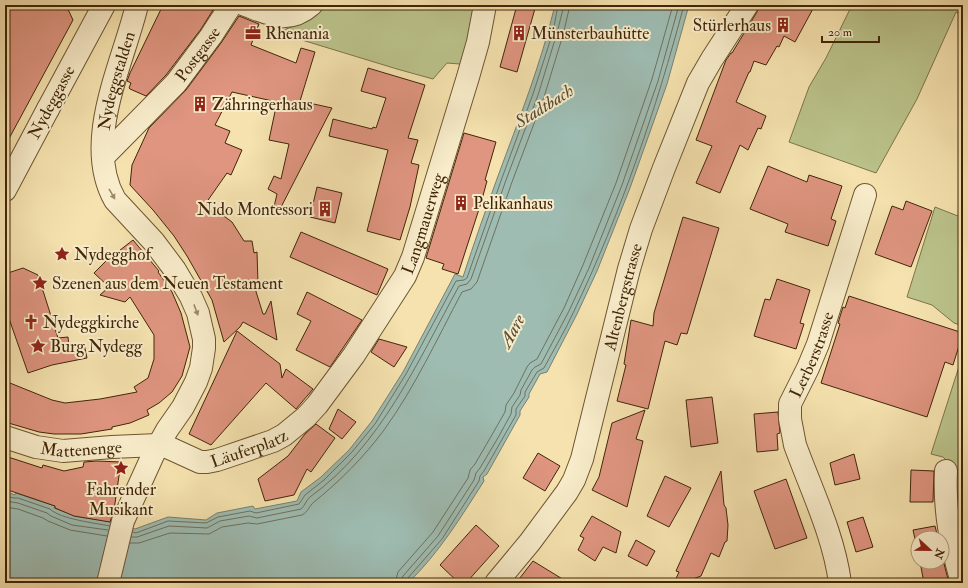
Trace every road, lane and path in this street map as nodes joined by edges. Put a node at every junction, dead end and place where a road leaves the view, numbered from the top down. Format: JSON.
{"nodes":[{"id":1,"x":136,"y":5,"type":"edge"},
{"id":2,"x":231,"y":5,"type":"edge"},
{"id":3,"x":245,"y":5,"type":"edge"},
{"id":4,"x":311,"y":5,"type":"edge"},
{"id":5,"x":485,"y":5,"type":"edge"},
{"id":6,"x":747,"y":5,"type":"edge"},
{"id":7,"x":96,"y":8,"type":"edge"},
{"id":8,"x":160,"y":101,"type":"joint"},
{"id":9,"x":103,"y":157,"type":"junction"},
{"id":10,"x":5,"y":190,"type":"edge"},
{"id":11,"x":865,"y":195,"type":"dead end"},
{"id":12,"x":306,"y":417,"type":"joint"},
{"id":13,"x":5,"y":436,"type":"edge"},
{"id":14,"x":158,"y":445,"type":"junction"},
{"id":15,"x":946,"y":471,"type":"dead end"},
{"id":16,"x":108,"y":583,"type":"edge"},
{"id":17,"x":496,"y":583,"type":"edge"},
{"id":18,"x":840,"y":583,"type":"edge"},
{"id":19,"x":962,"y":583,"type":"edge"}],
"edges":[{"from":1,"to":9,"type":"street","name":"Nydeggstalden"},
{"from":2,"to":8,"type":"street","name":"Postgasse"},
{"from":3,"to":4,"type":"street"},
{"from":5,"to":12,"type":"street","name":"Langmauerweg"},
{"from":6,"to":17,"type":"street","name":"Altenbergstrasse"},
{"from":7,"to":10,"type":"street","name":"Nydeggasse"},
{"from":8,"to":9,"type":"street","name":"Nydeggstalden"},
{"from":9,"to":14,"type":"street","name":"Nydeggstalden","one_way":true},
{"from":11,"to":18,"type":"street","name":"Lerberstrasse"},
{"from":12,"to":14,"type":"street","name":"Läuferplatz"},
{"from":13,"to":14,"type":"street","name":"Mattenenge"},
{"from":14,"to":16,"type":"street"},
{"from":15,"to":19,"type":"street"}]}
